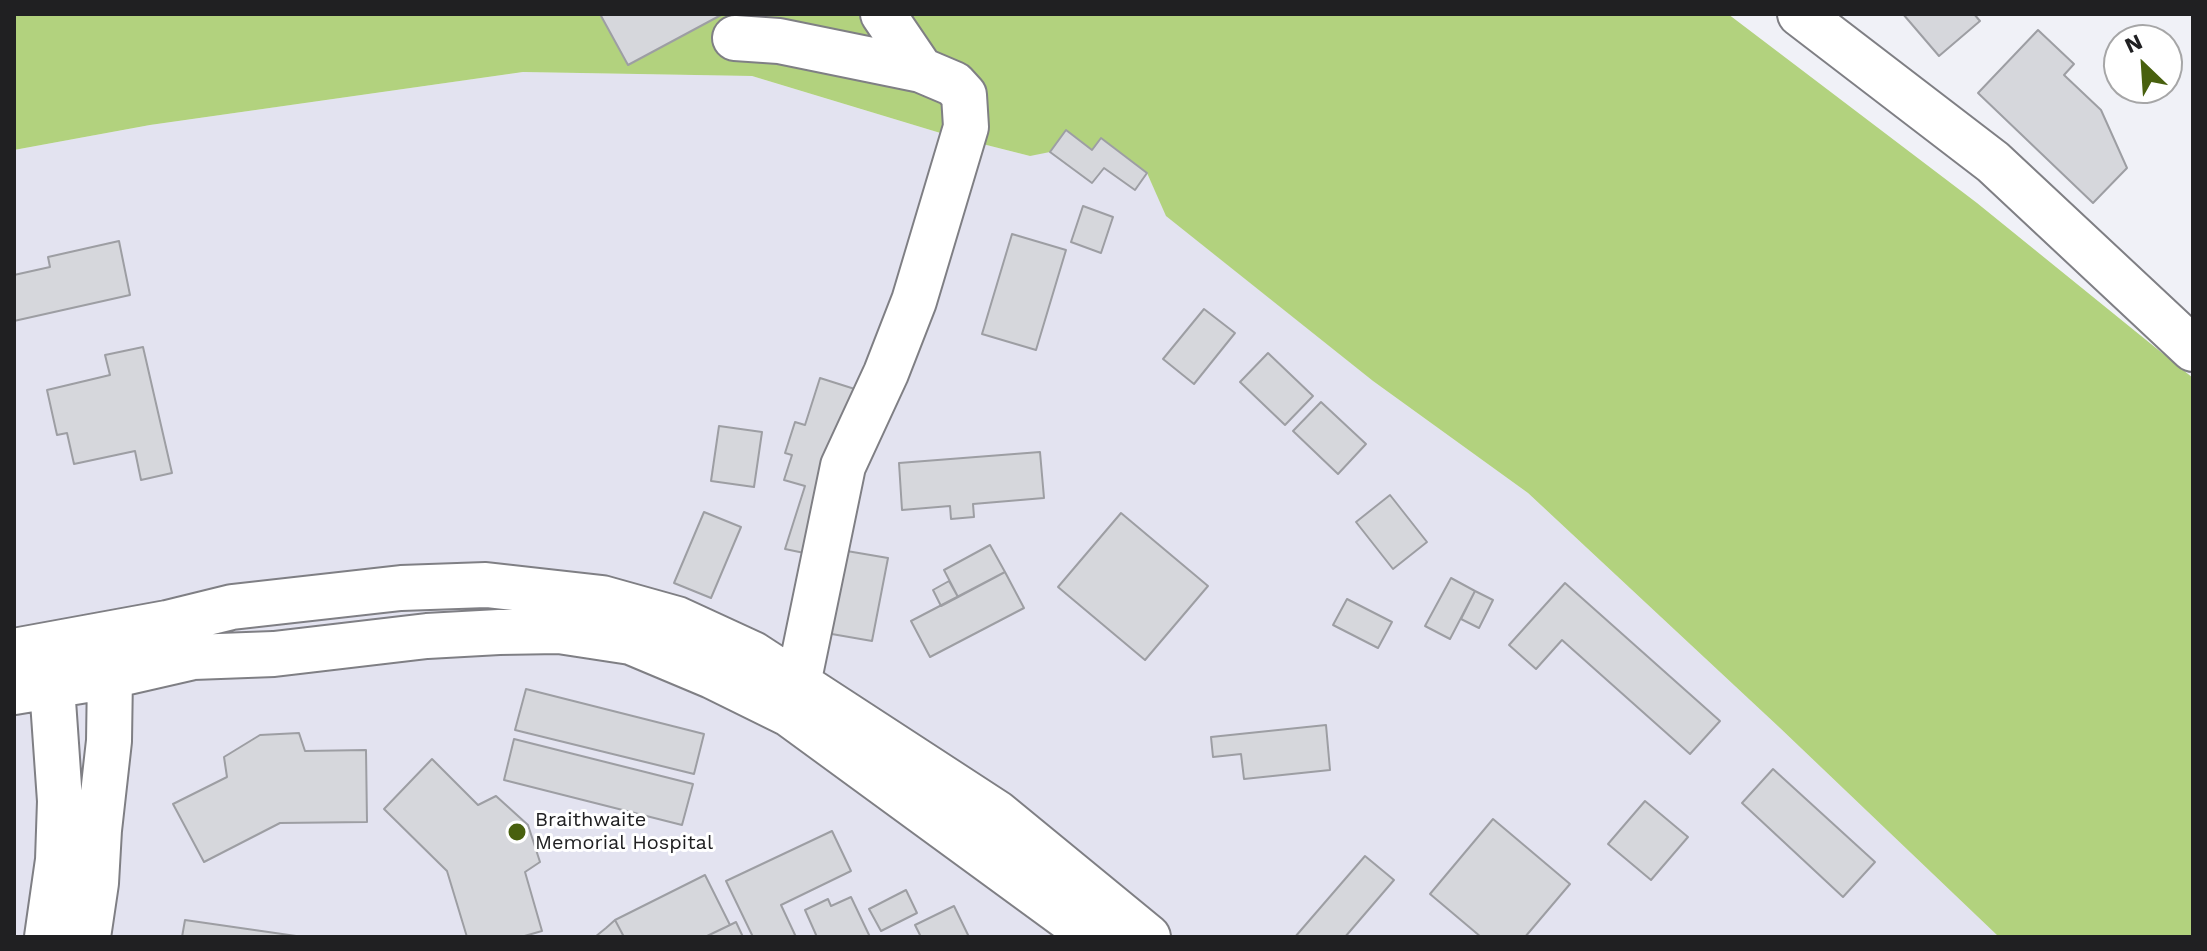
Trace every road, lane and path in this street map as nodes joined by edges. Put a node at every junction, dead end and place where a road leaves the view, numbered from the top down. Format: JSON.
{"nodes":[{"id":1,"x":883,"y":14,"type":"edge"},
{"id":2,"x":1800,"y":14,"type":"edge"},
{"id":3,"x":800,"y":30,"type":"edge"},
{"id":4,"x":735,"y":38,"type":"dead end"},
{"id":5,"x":921,"y":70,"type":"junction"},
{"id":6,"x":2193,"y":349,"type":"edge"},
{"id":7,"x":31,"y":647,"type":"edge"},
{"id":8,"x":107,"y":655,"type":"junction"},
{"id":9,"x":798,"y":684,"type":"junction"},
{"id":10,"x":34,"y":689,"type":"edge"},
{"id":11,"x":47,"y":937,"type":"edge"},
{"id":12,"x":88,"y":937,"type":"edge"},
{"id":13,"x":1094,"y":937,"type":"edge"},
{"id":14,"x":1148,"y":937,"type":"edge"}],
"edges":[{"from":1,"to":5,"type":"street"},
{"from":2,"to":6,"type":"street"},
{"from":3,"to":4,"type":"street"},
{"from":3,"to":5,"type":"street"},
{"from":5,"to":9,"type":"street"},
{"from":7,"to":8,"type":"street"},
{"from":7,"to":10,"type":"street"},
{"from":8,"to":9,"type":"street"},
{"from":8,"to":10,"type":"street"},
{"from":8,"to":12,"type":"street"},
{"from":8,"to":13,"type":"street"},
{"from":9,"to":14,"type":"street"},
{"from":10,"to":11,"type":"street"}]}
